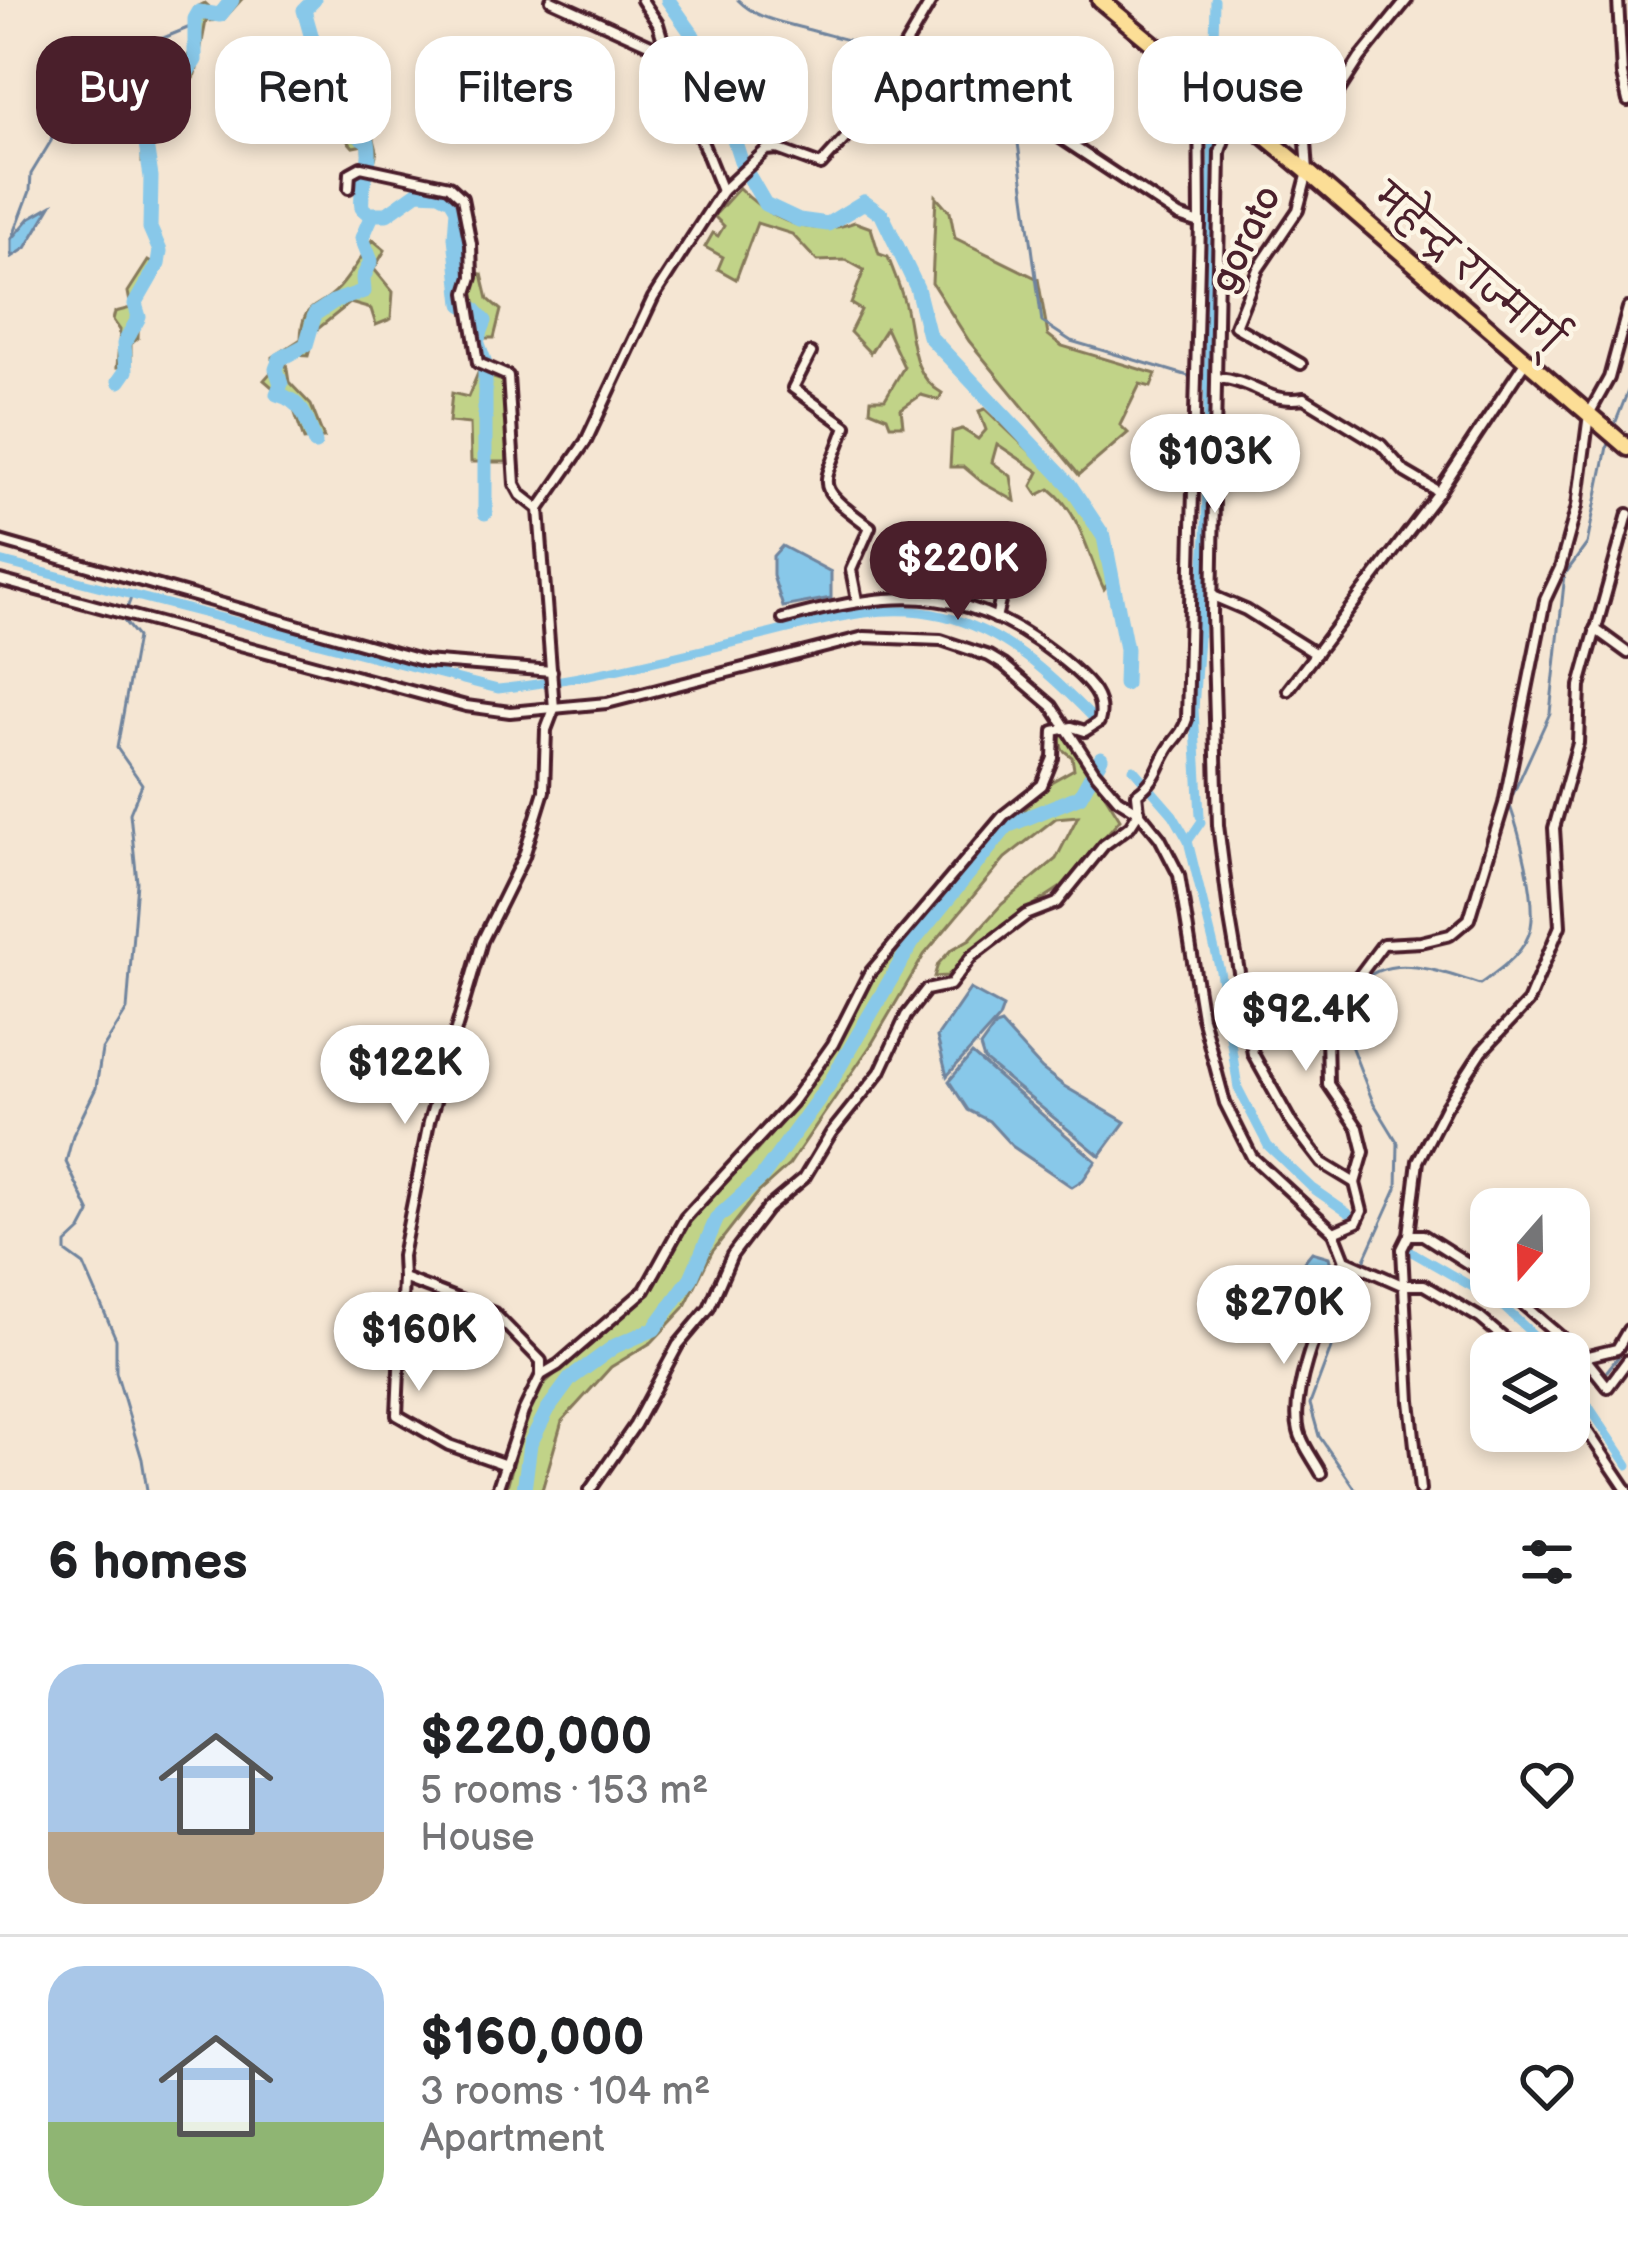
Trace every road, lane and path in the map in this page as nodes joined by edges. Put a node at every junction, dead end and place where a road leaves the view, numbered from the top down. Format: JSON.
{"nodes":[{"id":1,"x":551,"y":0,"type":"edge"},
{"id":2,"x":641,"y":0,"type":"edge"},
{"id":3,"x":932,"y":0,"type":"edge"},
{"id":4,"x":1100,"y":0,"type":"edge"},
{"id":5,"x":1406,"y":0,"type":"edge"},
{"id":6,"x":1618,"y":0,"type":"edge"},
{"id":7,"x":661,"y":36,"type":"edge"},
{"id":8,"x":1143,"y":36,"type":"edge"},
{"id":9,"x":639,"y":40,"type":"edge"},
{"id":10,"x":1628,"y":101,"type":"edge"},
{"id":11,"x":703,"y":144,"type":"edge"},
{"id":12,"x":1070,"y":144,"type":"edge"},
{"id":13,"x":1199,"y":144,"type":"edge"},
{"id":14,"x":1223,"y":144,"type":"edge"},
{"id":15,"x":1274,"y":144,"type":"edge"},
{"id":16,"x":1308,"y":172,"type":"junction"},
{"id":17,"x":349,"y":188,"type":"dead end"},
{"id":18,"x":722,"y":191,"type":"junction"},
{"id":19,"x":1200,"y":223,"type":"junction"},
{"id":20,"x":1628,"y":308,"type":"edge"},
{"id":21,"x":811,"y":353,"type":"dead end"},
{"id":22,"x":1526,"y":361,"type":"junction"},
{"id":23,"x":1301,"y":364,"type":"dead end"},
{"id":24,"x":1218,"y":379,"type":"junction"},
{"id":25,"x":1592,"y":416,"type":"junction"},
{"id":26,"x":1628,"y":448,"type":"edge"},
{"id":27,"x":1438,"y":492,"type":"junction"},
{"id":28,"x":539,"y":509,"type":"junction"},
{"id":29,"x":1628,"y":514,"type":"edge"},
{"id":30,"x":948,"y":535,"type":"dead end"},
{"id":31,"x":0,"y":541,"type":"edge"},
{"id":32,"x":0,"y":580,"type":"edge"},
{"id":33,"x":1213,"y":596,"type":"junction"},
{"id":34,"x":856,"y":600,"type":"junction"},
{"id":35,"x":996,"y":618,"type":"junction"},
{"id":36,"x":783,"y":619,"type":"dead end"},
{"id":37,"x":1595,"y":629,"type":"junction"},
{"id":38,"x":1628,"y":653,"type":"edge"},
{"id":39,"x":1316,"y":654,"type":"junction"},
{"id":40,"x":552,"y":676,"type":"junction"},
{"id":41,"x":1288,"y":691,"type":"dead end"},
{"id":42,"x":554,"y":705,"type":"junction"},
{"id":43,"x":1069,"y":728,"type":"junction"},
{"id":44,"x":1139,"y":812,"type":"junction"},
{"id":45,"x":1355,"y":1183,"type":"junction"},
{"id":46,"x":1334,"y":1232,"type":"junction"},
{"id":47,"x":1409,"y":1235,"type":"junction"},
{"id":48,"x":1346,"y":1260,"type":"junction"},
{"id":49,"x":1470,"y":1265,"type":"edge"},
{"id":50,"x":403,"y":1278,"type":"junction"},
{"id":51,"x":1402,"y":1285,"type":"junction"},
{"id":52,"x":1527,"y":1308,"type":"edge"},
{"id":53,"x":1628,"y":1330,"type":"edge"},
{"id":54,"x":1496,"y":1332,"type":"edge"},
{"id":55,"x":1554,"y":1332,"type":"edge"},
{"id":56,"x":1590,"y":1356,"type":"edge"},
{"id":57,"x":1628,"y":1360,"type":"edge"},
{"id":58,"x":1590,"y":1365,"type":"edge"},
{"id":59,"x":1625,"y":1371,"type":"edge"},
{"id":60,"x":542,"y":1375,"type":"junction"},
{"id":61,"x":1590,"y":1435,"type":"edge"},
{"id":62,"x":506,"y":1465,"type":"junction"},
{"id":63,"x":1322,"y":1473,"type":"dead end"},
{"id":64,"x":497,"y":1490,"type":"edge"},
{"id":65,"x":590,"y":1490,"type":"edge"},
{"id":66,"x":1420,"y":1490,"type":"edge"},
{"id":67,"x":1627,"y":1490,"type":"edge"}],
"edges":[{"from":1,"to":9,"type":"street"},
{"from":2,"to":7,"type":"street"},
{"from":3,"to":18,"type":"street"},
{"from":4,"to":8,"type":"highway","name":"महेन्द्र राज्मार्ग्"},
{"from":5,"to":16,"type":"street"},
{"from":6,"to":10,"type":"street"},
{"from":11,"to":18,"type":"street"},
{"from":12,"to":19,"type":"street"},
{"from":13,"to":19,"type":"street"},
{"from":14,"to":24,"type":"street"},
{"from":15,"to":16,"type":"highway","name":"महेन्द्र राज्मार्ग्"},
{"from":16,"to":22,"type":"highway","name":"महेन्द्र राज्मार्ग्"},
{"from":16,"to":23,"type":"street","name":"gorato"},
{"from":17,"to":28,"type":"street"},
{"from":18,"to":28,"type":"street"},
{"from":19,"to":44,"type":"street"},
{"from":20,"to":25,"type":"street"},
{"from":21,"to":34,"type":"street"},
{"from":22,"to":25,"type":"highway","name":"महेन्द्र राज्मार्ग्"},
{"from":22,"to":27,"type":"street"},
{"from":24,"to":27,"type":"street"},
{"from":24,"to":33,"type":"street"},
{"from":25,"to":26,"type":"highway","name":"महेन्द्र राज्मार्ग्"},
{"from":25,"to":45,"type":"street"},
{"from":27,"to":39,"type":"street"},
{"from":28,"to":40,"type":"street"},
{"from":29,"to":37,"type":"street"},
{"from":30,"to":35,"type":"street"},
{"from":31,"to":40,"type":"street"},
{"from":32,"to":42,"type":"street"},
{"from":33,"to":39,"type":"street"},
{"from":33,"to":45,"type":"street"},
{"from":34,"to":35,"type":"street"},
{"from":34,"to":36,"type":"street"},
{"from":35,"to":43,"type":"street"},
{"from":37,"to":38,"type":"street"},
{"from":37,"to":47,"type":"street"},
{"from":39,"to":41,"type":"street"},
{"from":40,"to":42,"type":"street"},
{"from":42,"to":43,"type":"street"},
{"from":42,"to":50,"type":"street"},
{"from":43,"to":44,"type":"street"},
{"from":43,"to":60,"type":"street"},
{"from":44,"to":46,"type":"street"},
{"from":44,"to":65,"type":"street"},
{"from":45,"to":46,"type":"street"},
{"from":46,"to":48,"type":"street"},
{"from":47,"to":49,"type":"street"},
{"from":47,"to":51,"type":"street"},
{"from":48,"to":51,"type":"street"},
{"from":48,"to":63,"type":"street"},
{"from":50,"to":60,"type":"street"},
{"from":50,"to":62,"type":"street"},
{"from":51,"to":54,"type":"street"},
{"from":51,"to":66,"type":"street"},
{"from":52,"to":55,"type":"street"},
{"from":53,"to":56,"type":"street"},
{"from":57,"to":59,"type":"street"},
{"from":58,"to":59,"type":"street"},
{"from":60,"to":62,"type":"street"},
{"from":61,"to":67,"type":"street"},
{"from":62,"to":64,"type":"street"}]}
